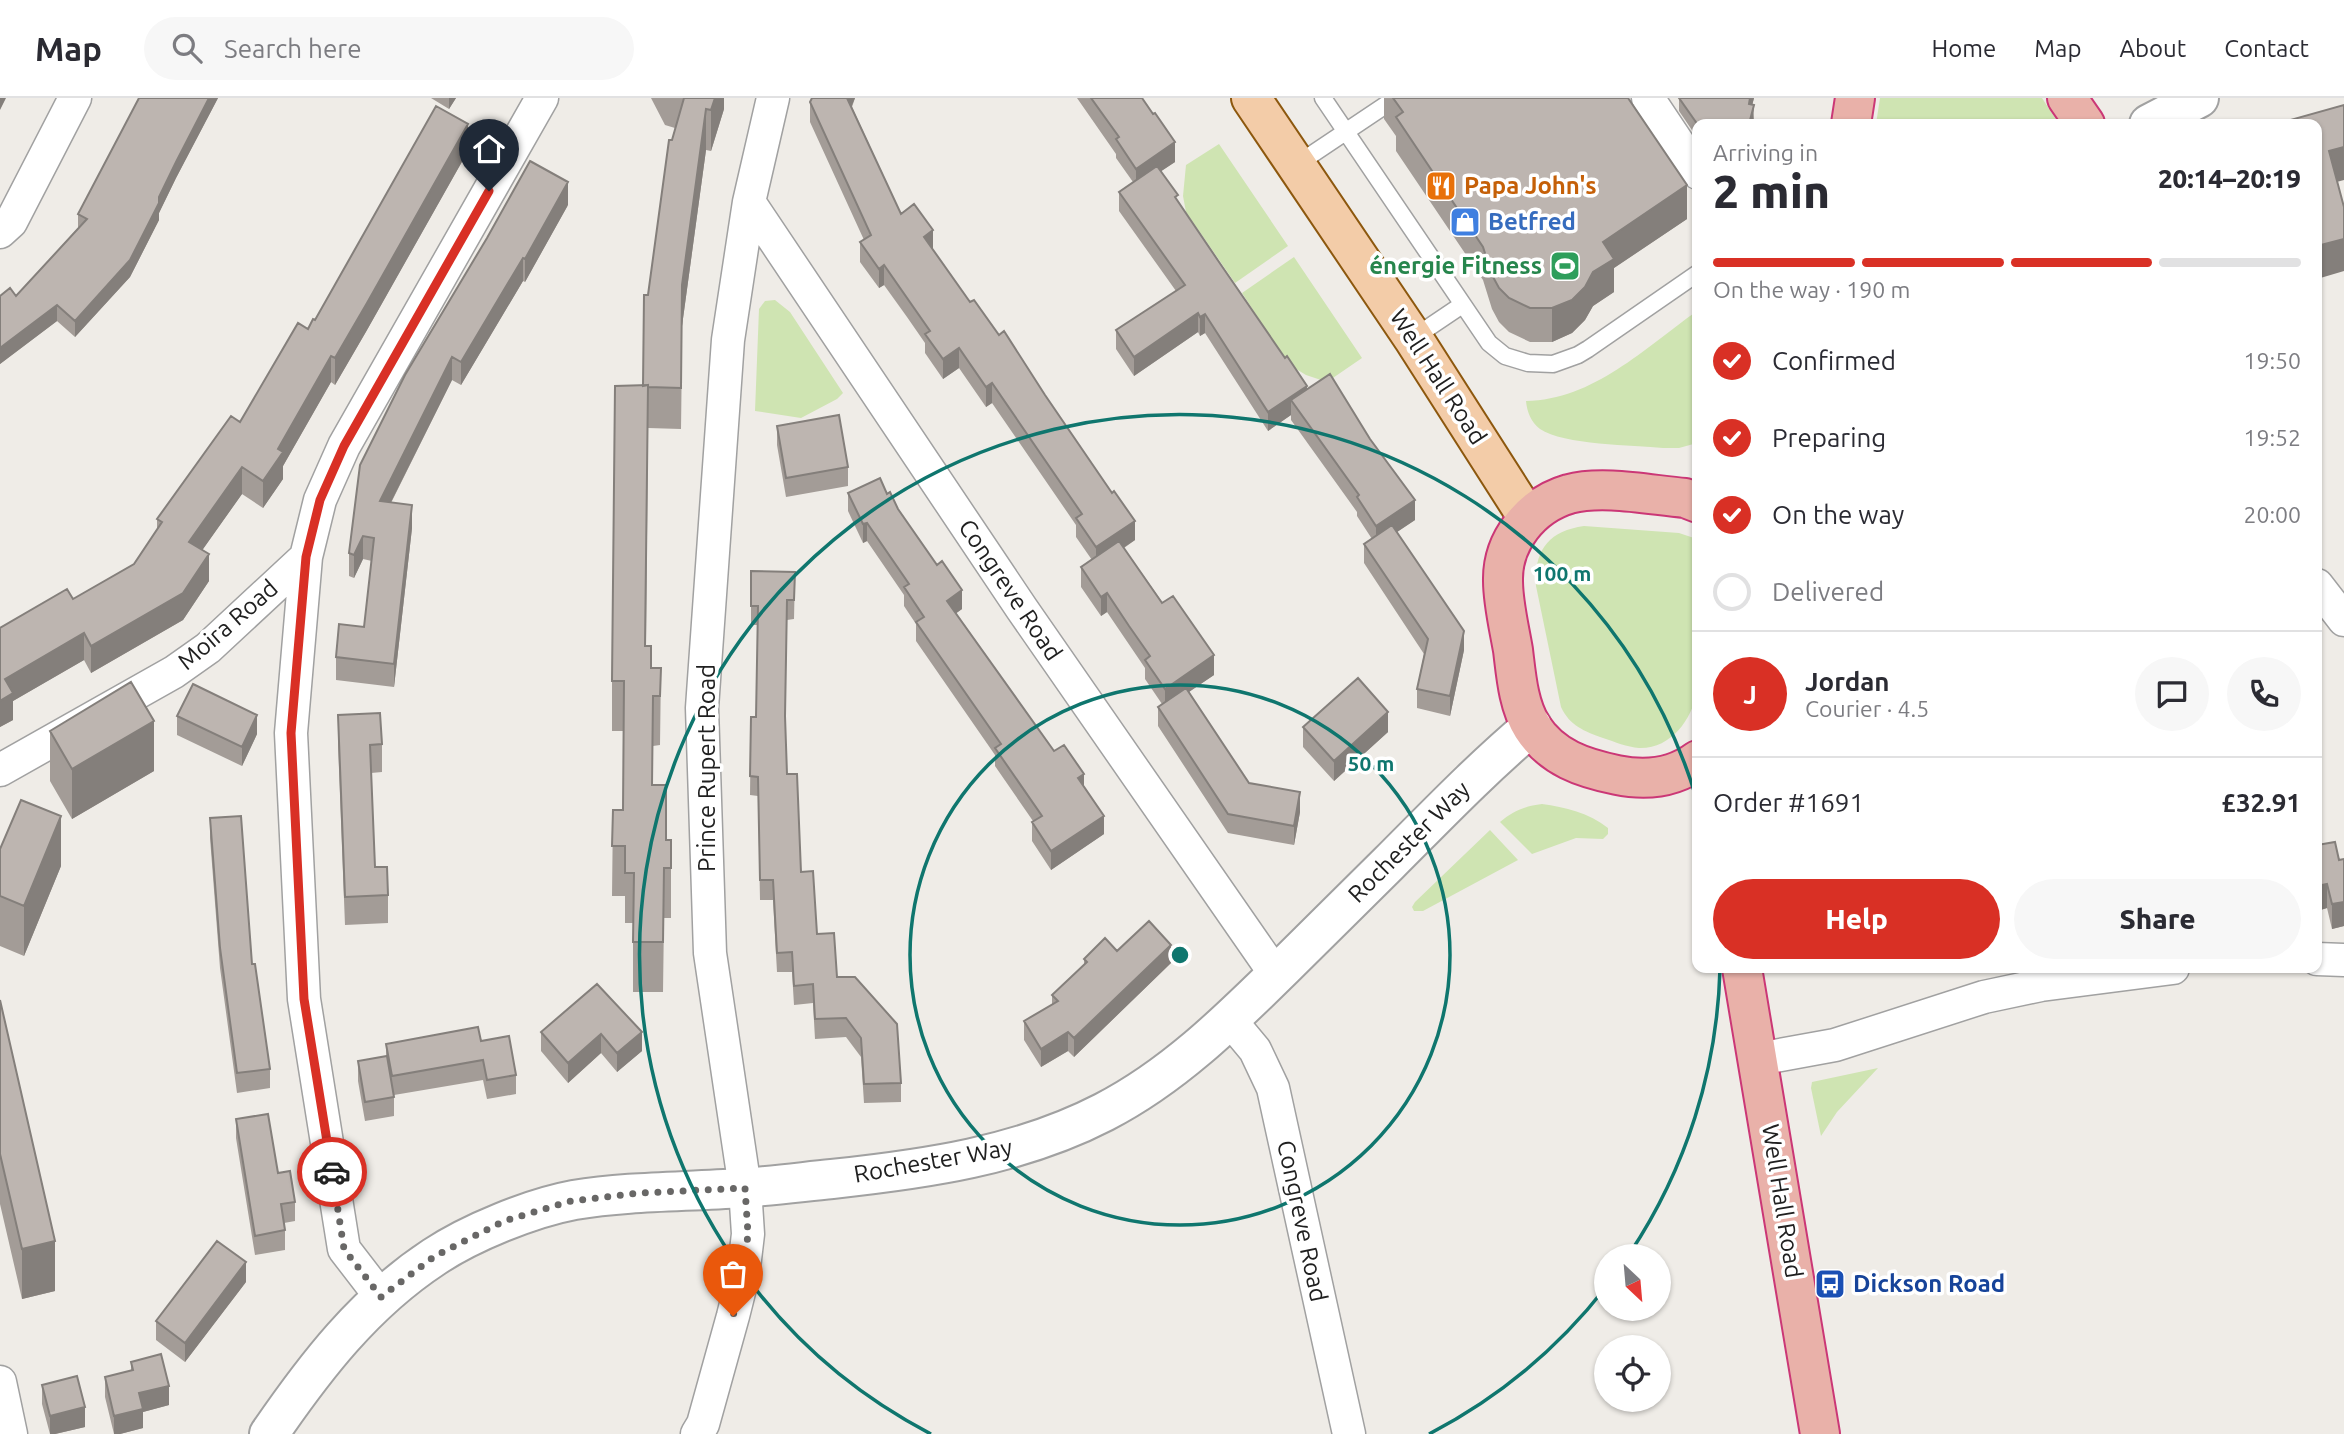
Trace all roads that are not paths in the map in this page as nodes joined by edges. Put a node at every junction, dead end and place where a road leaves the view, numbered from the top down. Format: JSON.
{"nodes":[{"id":1,"x":75,"y":98,"type":"edge"},
{"id":2,"x":542,"y":98,"type":"edge"},
{"id":3,"x":773,"y":98,"type":"edge"},
{"id":4,"x":1251,"y":98,"type":"edge"},
{"id":5,"x":1323,"y":98,"type":"edge"},
{"id":6,"x":1396,"y":98,"type":"edge"},
{"id":7,"x":1648,"y":98,"type":"edge"},
{"id":8,"x":1855,"y":98,"type":"edge"},
{"id":9,"x":2067,"y":98,"type":"edge"},
{"id":10,"x":2199,"y":98,"type":"edge"},
{"id":11,"x":1852,"y":119,"type":"edge"},
{"id":12,"x":2082,"y":119,"type":"edge"},
{"id":13,"x":2159,"y":119,"type":"edge"},
{"id":14,"x":1345,"y":131,"type":"junction"},
{"id":15,"x":1692,"y":164,"type":"edge"},
{"id":16,"x":1296,"y":165,"type":"junction"},
{"id":17,"x":748,"y":202,"type":"junction"},
{"id":18,"x":0,"y":232,"type":"edge"},
{"id":19,"x":1692,"y":277,"type":"edge"},
{"id":20,"x":1462,"y":305,"type":"junction"},
{"id":21,"x":1413,"y":338,"type":"junction"},
{"id":22,"x":1692,"y":497,"type":"edge"},
{"id":23,"x":1528,"y":518,"type":"junction"},
{"id":24,"x":306,"y":557,"type":"junction"},
{"id":25,"x":2322,"y":591,"type":"edge"},
{"id":26,"x":2344,"y":620,"type":"edge"},
{"id":27,"x":1532,"y":726,"type":"junction"},
{"id":28,"x":0,"y":771,"type":"edge"},
{"id":29,"x":1692,"y":773,"type":"edge"},
{"id":30,"x":2322,"y":960,"type":"edge"},
{"id":31,"x":2344,"y":960,"type":"edge"},
{"id":32,"x":1743,"y":973,"type":"edge"},
{"id":33,"x":2134,"y":973,"type":"edge"},
{"id":34,"x":1276,"y":975,"type":"junction"},
{"id":35,"x":1230,"y":1020,"type":"junction"},
{"id":36,"x":1758,"y":1059,"type":"junction"},
{"id":37,"x":745,"y":1188,"type":"junction"},
{"id":38,"x":381,"y":1297,"type":"junction"},
{"id":39,"x":0,"y":1382,"type":"edge"},
{"id":40,"x":708,"y":1431,"type":"edge"},
{"id":41,"x":11,"y":1434,"type":"edge"},
{"id":42,"x":269,"y":1434,"type":"edge"},
{"id":43,"x":1349,"y":1434,"type":"edge"},
{"id":44,"x":1820,"y":1434,"type":"edge"}],
"edges":[{"from":1,"to":18,"type":"street"},
{"from":2,"to":24,"type":"street"},
{"from":3,"to":17,"type":"street","name":"Prince Rupert Road"},
{"from":4,"to":16,"type":"main road","name":"Well Hall Road"},
{"from":5,"to":14,"type":"lane"},
{"from":6,"to":14,"type":"lane"},
{"from":7,"to":15,"type":"street"},
{"from":8,"to":11,"type":"highway"},
{"from":9,"to":12,"type":"highway"},
{"from":10,"to":13,"type":"street"},
{"from":14,"to":16,"type":"lane"},
{"from":14,"to":20,"type":"lane"},
{"from":16,"to":21,"type":"main road","name":"Well Hall Road"},
{"from":17,"to":34,"type":"street","name":"Congreve Road"},
{"from":17,"to":37,"type":"street","name":"Prince Rupert Road"},
{"from":19,"to":20,"type":"lane"},
{"from":20,"to":21,"type":"lane"},
{"from":21,"to":23,"type":"main road","name":"Well Hall Road"},
{"from":22,"to":23,"type":"highway"},
{"from":23,"to":27,"type":"highway"},
{"from":24,"to":28,"type":"street","name":"Moira Road"},
{"from":24,"to":38,"type":"street"},
{"from":25,"to":26,"type":"street"},
{"from":27,"to":29,"type":"highway"},
{"from":27,"to":34,"type":"street","name":"Rochester Way"},
{"from":30,"to":31,"type":"street"},
{"from":32,"to":36,"type":"highway","name":"Well Hall Road"},
{"from":33,"to":36,"type":"street"},
{"from":34,"to":35,"type":"street","name":"Rochester Way"},
{"from":35,"to":37,"type":"street","name":"Rochester Way"},
{"from":35,"to":43,"type":"street","name":"Congreve Road"},
{"from":36,"to":44,"type":"highway","name":"Well Hall Road"},
{"from":37,"to":38,"type":"street","name":"Rochester Way"},
{"from":37,"to":40,"type":"street","name":"Prince Rupert Road"},
{"from":38,"to":42,"type":"street","name":"Rochester Way"},
{"from":39,"to":41,"type":"street"}]}
